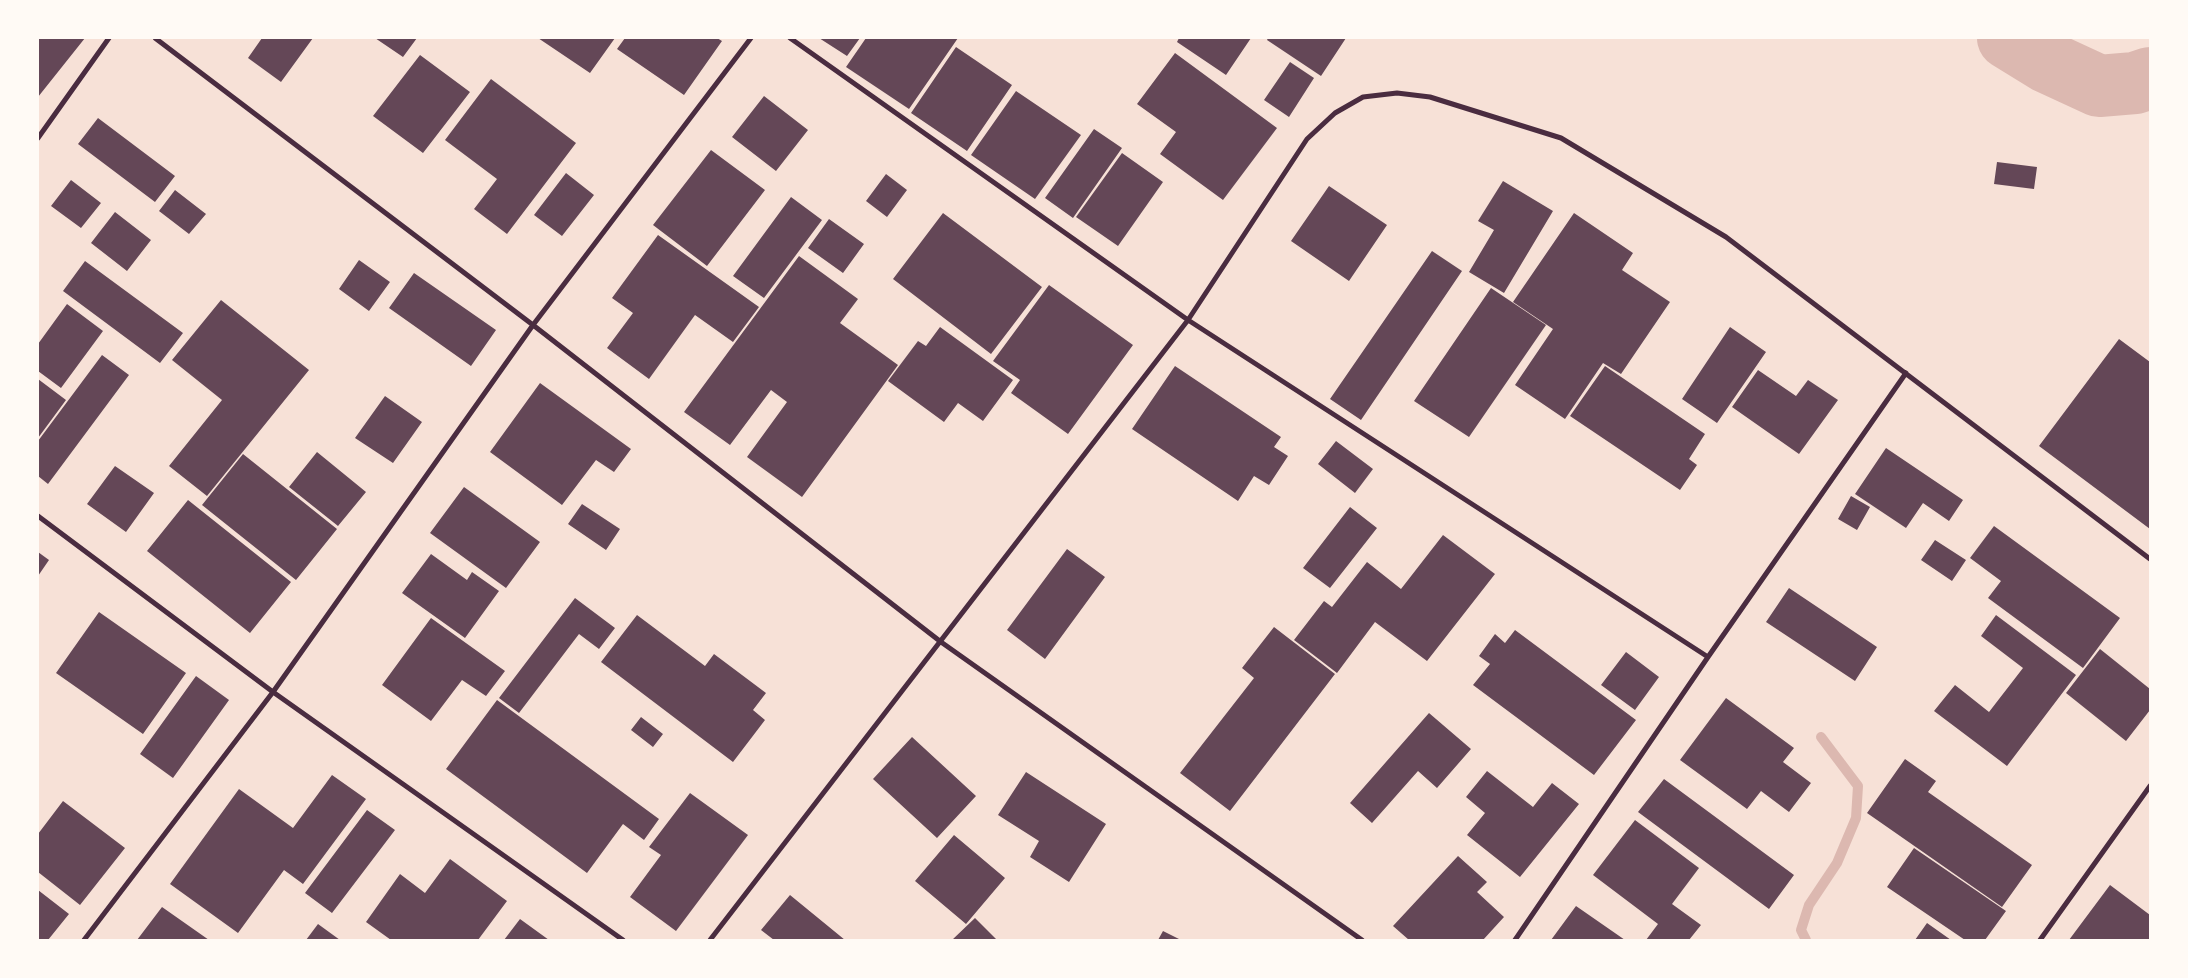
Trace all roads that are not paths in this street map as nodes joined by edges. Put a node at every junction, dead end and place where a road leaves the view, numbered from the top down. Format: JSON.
{"nodes":[{"id":1,"x":109,"y":38,"type":"edge"},
{"id":2,"x":155,"y":38,"type":"edge"},
{"id":3,"x":751,"y":38,"type":"edge"},
{"id":4,"x":790,"y":38,"type":"edge"},
{"id":5,"x":38,"y":138,"type":"edge"},
{"id":6,"x":1188,"y":320,"type":"junction"},
{"id":7,"x":533,"y":325,"type":"junction"},
{"id":8,"x":1906,"y":373,"type":"junction"},
{"id":9,"x":38,"y":516,"type":"edge"},
{"id":10,"x":2150,"y":559,"type":"edge"},
{"id":11,"x":941,"y":642,"type":"junction"},
{"id":12,"x":1708,"y":657,"type":"junction"},
{"id":13,"x":272,"y":692,"type":"junction"},
{"id":14,"x":2150,"y":786,"type":"edge"},
{"id":15,"x":84,"y":940,"type":"edge"},
{"id":16,"x":623,"y":940,"type":"edge"},
{"id":17,"x":710,"y":940,"type":"edge"},
{"id":18,"x":1362,"y":940,"type":"edge"},
{"id":19,"x":1515,"y":940,"type":"edge"},
{"id":20,"x":2040,"y":940,"type":"edge"}],
"edges":[{"from":1,"to":5,"type":"street"},
{"from":2,"to":7,"type":"street"},
{"from":3,"to":7,"type":"street"},
{"from":4,"to":6,"type":"street"},
{"from":6,"to":8,"type":"street"},
{"from":6,"to":11,"type":"street"},
{"from":6,"to":12,"type":"street"},
{"from":7,"to":11,"type":"street"},
{"from":7,"to":13,"type":"street"},
{"from":8,"to":10,"type":"street"},
{"from":8,"to":12,"type":"street"},
{"from":9,"to":13,"type":"street"},
{"from":11,"to":17,"type":"street"},
{"from":11,"to":18,"type":"street"},
{"from":12,"to":19,"type":"street"},
{"from":13,"to":15,"type":"street"},
{"from":13,"to":16,"type":"street"},
{"from":14,"to":20,"type":"street"}]}
